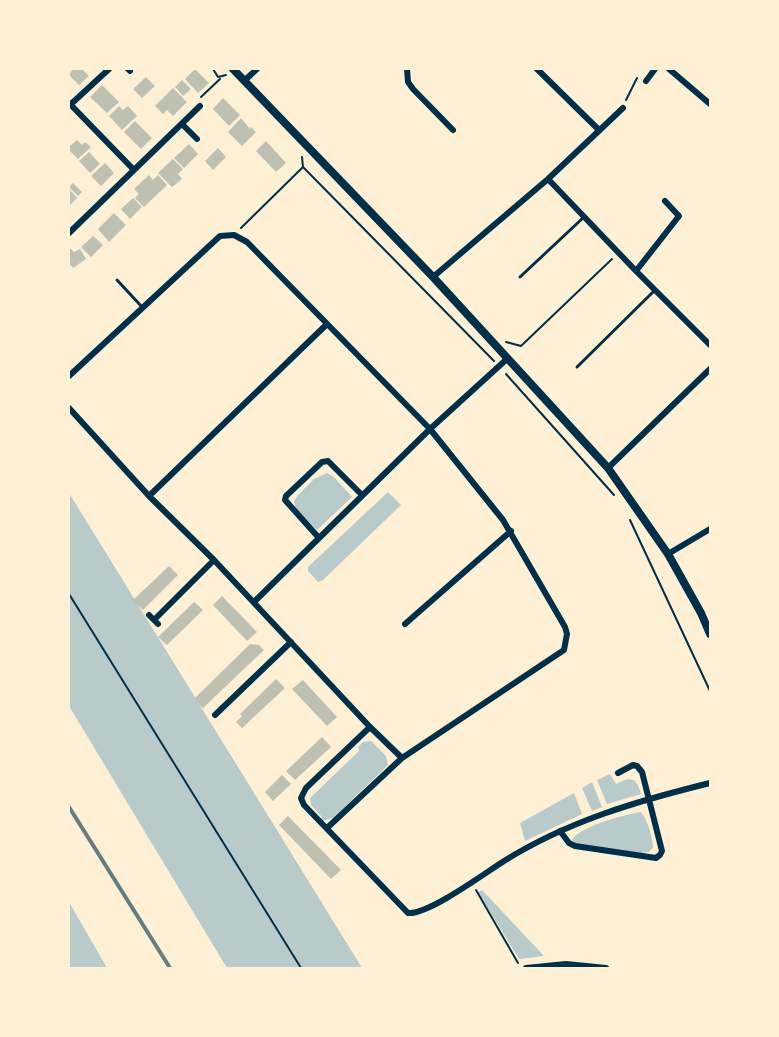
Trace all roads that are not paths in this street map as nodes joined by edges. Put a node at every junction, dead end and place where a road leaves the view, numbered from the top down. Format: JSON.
{"nodes":[{"id":1,"x":109,"y":69,"type":"edge"},
{"id":2,"x":233,"y":69,"type":"edge"},
{"id":3,"x":257,"y":69,"type":"edge"},
{"id":4,"x":407,"y":69,"type":"edge"},
{"id":5,"x":537,"y":69,"type":"edge"},
{"id":6,"x":655,"y":69,"type":"edge"},
{"id":7,"x":669,"y":69,"type":"edge"},
{"id":8,"x":245,"y":80,"type":"junction"},
{"id":9,"x":646,"y":81,"type":"dead end"},
{"id":10,"x":200,"y":103,"type":"road end"},
{"id":11,"x":70,"y":104,"type":"edge"},
{"id":12,"x":710,"y":104,"type":"edge"},
{"id":13,"x":623,"y":108,"type":"road end"},
{"id":14,"x":182,"y":124,"type":"junction"},
{"id":15,"x":453,"y":129,"type":"dead end"},
{"id":16,"x":599,"y":130,"type":"junction"},
{"id":17,"x":197,"y":140,"type":"dead end"},
{"id":18,"x":134,"y":170,"type":"junction"},
{"id":19,"x":548,"y":179,"type":"junction"},
{"id":20,"x":665,"y":201,"type":"dead end"},
{"id":21,"x":584,"y":217,"type":"junction"},
{"id":22,"x":69,"y":233,"type":"edge"},
{"id":23,"x":636,"y":271,"type":"junction"},
{"id":24,"x":520,"y":276,"type":"dead end"},
{"id":25,"x":434,"y":277,"type":"junction"},
{"id":26,"x":117,"y":280,"type":"dead end"},
{"id":27,"x":656,"y":290,"type":"junction"},
{"id":28,"x":143,"y":308,"type":"junction"},
{"id":29,"x":327,"y":324,"type":"junction"},
{"id":30,"x":710,"y":345,"type":"edge"},
{"id":31,"x":508,"y":358,"type":"junction"},
{"id":32,"x":577,"y":367,"type":"dead end"},
{"id":33,"x":710,"y":369,"type":"edge"},
{"id":34,"x":69,"y":376,"type":"edge"},
{"id":35,"x":69,"y":408,"type":"edge"},
{"id":36,"x":429,"y":429,"type":"junction"},
{"id":37,"x":608,"y":468,"type":"junction"},
{"id":38,"x":362,"y":495,"type":"junction"},
{"id":39,"x":149,"y":496,"type":"junction"},
{"id":40,"x":710,"y":529,"type":"edge"},
{"id":41,"x":511,"y":531,"type":"junction"},
{"id":42,"x":319,"y":538,"type":"junction"},
{"id":43,"x":668,"y":554,"type":"junction"},
{"id":44,"x":214,"y":561,"type":"junction"},
{"id":45,"x":254,"y":602,"type":"junction"},
{"id":46,"x":153,"y":620,"type":"dead end"},
{"id":47,"x":405,"y":624,"type":"dead end"},
{"id":48,"x":710,"y":634,"type":"edge"},
{"id":49,"x":291,"y":642,"type":"junction"},
{"id":50,"x":215,"y":715,"type":"dead end"},
{"id":51,"x":370,"y":727,"type":"junction"},
{"id":52,"x":402,"y":758,"type":"junction"},
{"id":53,"x":618,"y":773,"type":"dead end"},
{"id":54,"x":710,"y":783,"type":"edge"},
{"id":55,"x":649,"y":798,"type":"junction"},
{"id":56,"x":327,"y":828,"type":"junction"},
{"id":57,"x":560,"y":831,"type":"junction"},
{"id":58,"x":526,"y":968,"type":"edge"},
{"id":59,"x":606,"y":968,"type":"edge"}],
"edges":[{"from":1,"to":11,"type":"street"},
{"from":2,"to":8,"type":"street"},
{"from":3,"to":8,"type":"street"},
{"from":4,"to":15,"type":"street"},
{"from":5,"to":16,"type":"street"},
{"from":6,"to":9,"type":"street"},
{"from":7,"to":12,"type":"street"},
{"from":8,"to":25,"type":"street"},
{"from":10,"to":14,"type":"street"},
{"from":11,"to":18,"type":"street"},
{"from":13,"to":16,"type":"street"},
{"from":14,"to":17,"type":"street"},
{"from":14,"to":18,"type":"street"},
{"from":16,"to":19,"type":"street"},
{"from":18,"to":22,"type":"street"},
{"from":19,"to":21,"type":"street"},
{"from":19,"to":25,"type":"street"},
{"from":20,"to":23,"type":"street"},
{"from":21,"to":23,"type":"street"},
{"from":21,"to":24,"type":"lane"},
{"from":23,"to":27,"type":"street"},
{"from":25,"to":31,"type":"street"},
{"from":26,"to":28,"type":"lane"},
{"from":27,"to":30,"type":"street"},
{"from":27,"to":32,"type":"lane"},
{"from":28,"to":29,"type":"street"},
{"from":28,"to":34,"type":"street"},
{"from":29,"to":36,"type":"street"},
{"from":29,"to":39,"type":"street"},
{"from":31,"to":36,"type":"street"},
{"from":31,"to":37,"type":"street"},
{"from":33,"to":37,"type":"street"},
{"from":35,"to":39,"type":"street"},
{"from":36,"to":38,"type":"street"},
{"from":36,"to":41,"type":"street"},
{"from":37,"to":43,"type":"street"},
{"from":38,"to":42,"type":"street"},
{"from":38,"to":42,"type":"street"},
{"from":39,"to":44,"type":"street"},
{"from":40,"to":43,"type":"street"},
{"from":41,"to":47,"type":"street"},
{"from":41,"to":52,"type":"street"},
{"from":42,"to":45,"type":"street"},
{"from":43,"to":48,"type":"street"},
{"from":44,"to":45,"type":"street"},
{"from":44,"to":46,"type":"street"},
{"from":45,"to":49,"type":"street"},
{"from":49,"to":50,"type":"street"},
{"from":49,"to":51,"type":"street"},
{"from":51,"to":52,"type":"street"},
{"from":51,"to":56,"type":"street"},
{"from":52,"to":56,"type":"street"},
{"from":53,"to":55,"type":"street"},
{"from":54,"to":55,"type":"street"},
{"from":55,"to":57,"type":"street"},
{"from":55,"to":57,"type":"street"},
{"from":56,"to":57,"type":"street"},
{"from":58,"to":59,"type":"street"}]}
